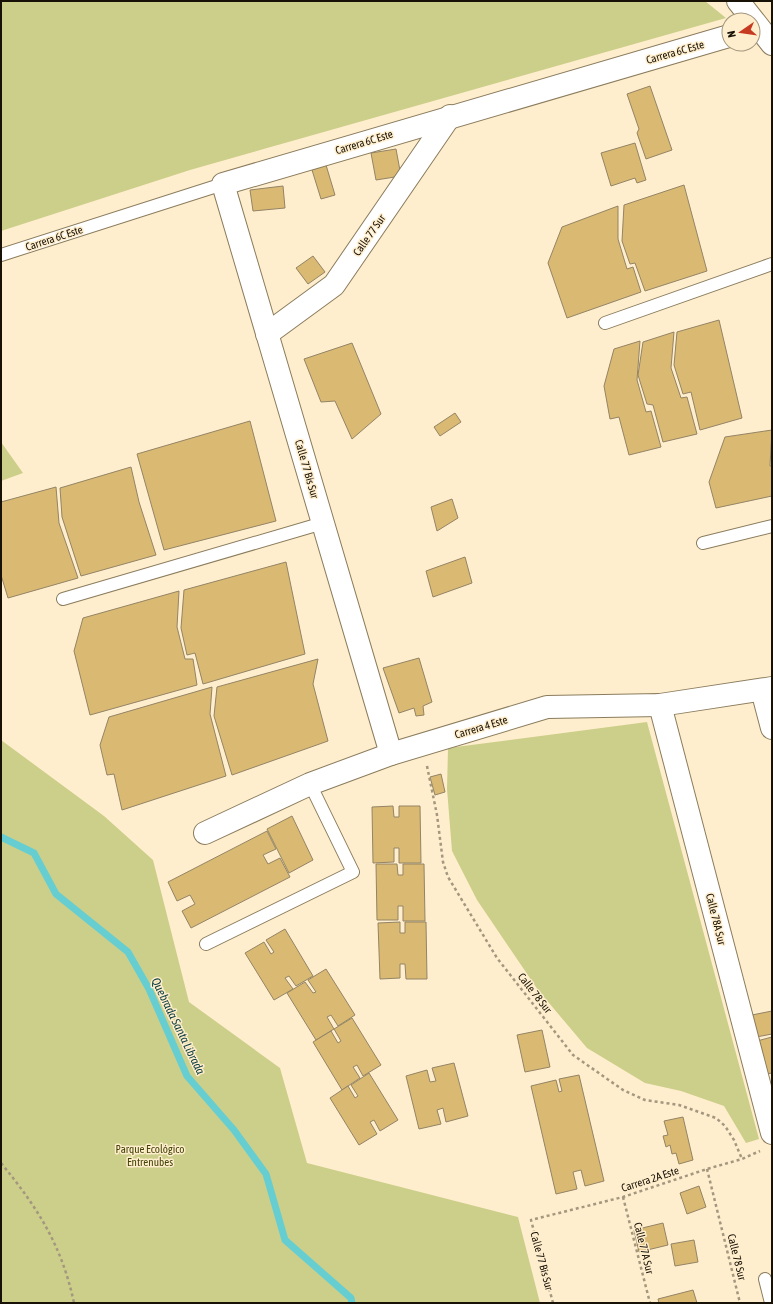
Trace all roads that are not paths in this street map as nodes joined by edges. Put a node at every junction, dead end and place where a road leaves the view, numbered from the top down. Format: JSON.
{"nodes":[{"id":1,"x":738,"y":1,"type":"edge"},
{"id":2,"x":746,"y":12,"type":"edge"},
{"id":3,"x":761,"y":32,"type":"edge"},
{"id":4,"x":721,"y":38,"type":"edge"},
{"id":5,"x":772,"y":44,"type":"edge"},
{"id":6,"x":450,"y":116,"type":"junction"},
{"id":7,"x":223,"y":184,"type":"junction"},
{"id":8,"x":1,"y":255,"type":"edge"},
{"id":9,"x":772,"y":264,"type":"edge"},
{"id":10,"x":604,"y":323,"type":"dead end"},
{"id":11,"x":268,"y":334,"type":"junction"},
{"id":12,"x":324,"y":523,"type":"junction"},
{"id":13,"x":772,"y":526,"type":"edge"},
{"id":14,"x":703,"y":543,"type":"dead end"},
{"id":15,"x":63,"y":599,"type":"dead end"},
{"id":16,"x":767,"y":689,"type":"edge"},
{"id":17,"x":660,"y":705,"type":"junction"},
{"id":18,"x":772,"y":728,"type":"edge"},
{"id":19,"x":391,"y":754,"type":"junction"},
{"id":20,"x":310,"y":784,"type":"junction"},
{"id":21,"x":205,"y":833,"type":"dead end"},
{"id":22,"x":206,"y":944,"type":"dead end"},
{"id":23,"x":765,"y":1083,"type":"edge"},
{"id":24,"x":767,"y":1142,"type":"edge"},
{"id":25,"x":765,"y":1279,"type":"dead end"},
{"id":26,"x":771,"y":1303,"type":"edge"}],
"edges":[{"from":1,"to":2,"type":"street"},
{"from":3,"to":5,"type":"street"},
{"from":4,"to":6,"type":"street","name":"Carrera 6C Este"},
{"from":6,"to":7,"type":"street","name":"Carrera 6C Este"},
{"from":6,"to":11,"type":"street","name":"Calle 77 Sur"},
{"from":7,"to":8,"type":"lane","name":"Carrera 6C Este"},
{"from":7,"to":11,"type":"street","name":"Calle 77 Bis Sur"},
{"from":9,"to":10,"type":"lane"},
{"from":11,"to":12,"type":"street","name":"Calle 77 Bis Sur"},
{"from":12,"to":15,"type":"lane"},
{"from":12,"to":19,"type":"street","name":"Calle 77 Bis Sur"},
{"from":13,"to":14,"type":"lane"},
{"from":16,"to":17,"type":"street","name":"Carrera 4 Este"},
{"from":16,"to":18,"type":"street"},
{"from":17,"to":19,"type":"street","name":"Carrera 4 Este"},
{"from":17,"to":23,"type":"street","name":"Calle 78A Sur"},
{"from":19,"to":20,"type":"street","name":"Carrera 4 Este"},
{"from":20,"to":21,"type":"street","name":"Carrera 4 Este"},
{"from":20,"to":22,"type":"lane"},
{"from":23,"to":24,"type":"street","name":"Calle 78A Sur"},
{"from":25,"to":26,"type":"lane"}]}
